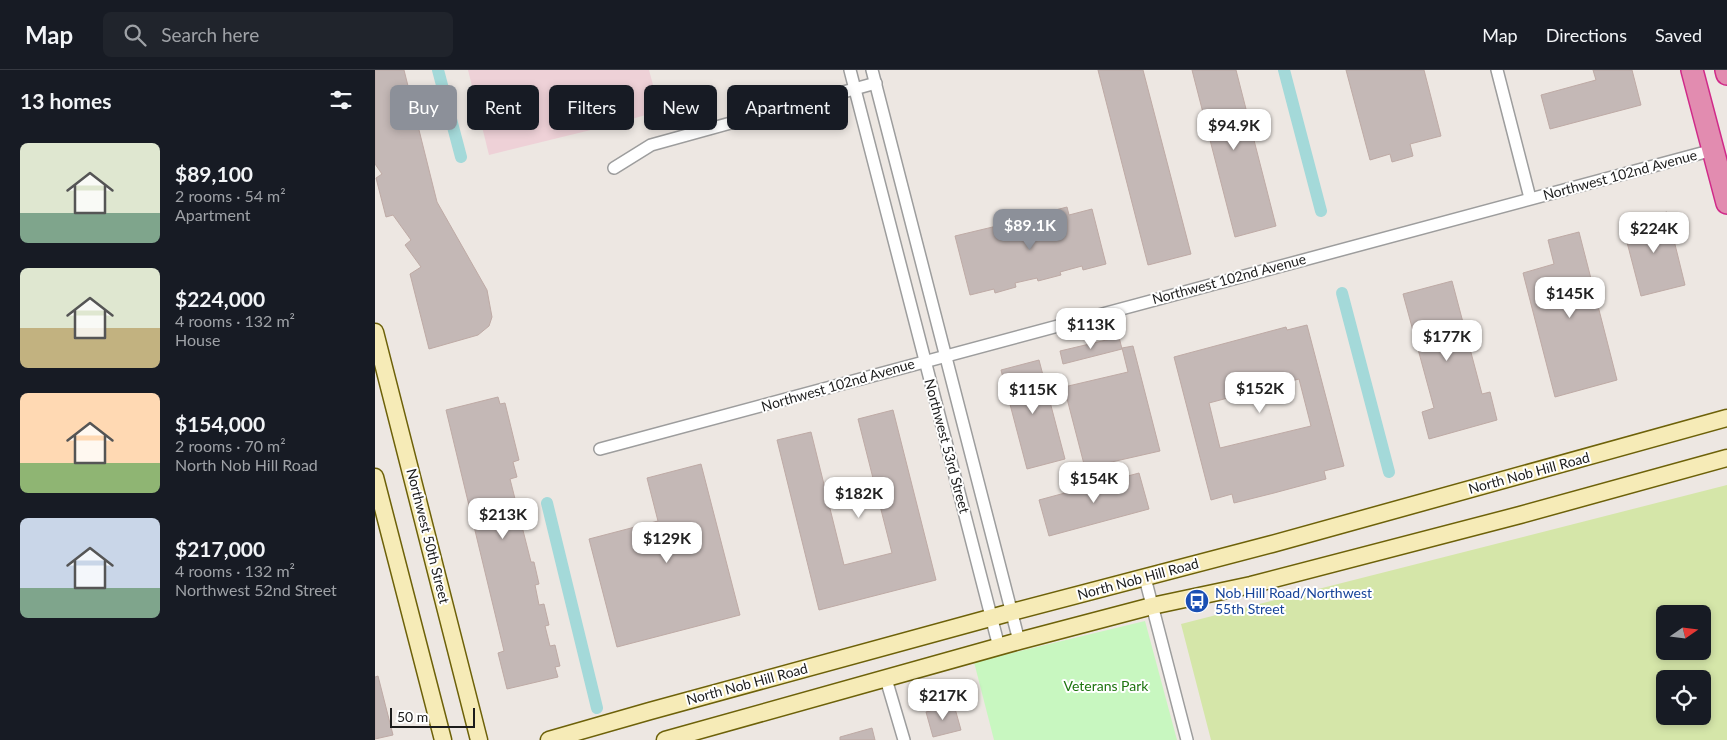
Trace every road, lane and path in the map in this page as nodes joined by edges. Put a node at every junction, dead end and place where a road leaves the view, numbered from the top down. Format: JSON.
{"nodes":[{"id":1,"x":850,"y":70,"type":"edge"},
{"id":2,"x":873,"y":70,"type":"edge"},
{"id":3,"x":1497,"y":70,"type":"edge"},
{"id":4,"x":1692,"y":70,"type":"edge"},
{"id":5,"x":1726,"y":70,"type":"edge"},
{"id":6,"x":1727,"y":74,"type":"edge"},
{"id":7,"x":876,"y":83,"type":"junction"},
{"id":8,"x":855,"y":88,"type":"junction"},
{"id":9,"x":1713,"y":150,"type":"junction"},
{"id":10,"x":614,"y":168,"type":"dead end"},
{"id":11,"x":1530,"y":198,"type":"junction"},
{"id":12,"x":1727,"y":203,"type":"edge"},
{"id":13,"x":375,"y":332,"type":"edge"},
{"id":14,"x":946,"y":355,"type":"junction"},
{"id":15,"x":925,"y":361,"type":"junction"},
{"id":16,"x":1727,"y":418,"type":"edge"},
{"id":17,"x":600,"y":449,"type":"dead end"},
{"id":18,"x":1727,"y":458,"type":"edge"},
{"id":19,"x":375,"y":477,"type":"edge"},
{"id":20,"x":1145,"y":578,"type":"junction"},
{"id":21,"x":1152,"y":606,"type":"junction"},
{"id":22,"x":1012,"y":612,"type":"junction"},
{"id":23,"x":991,"y":618,"type":"junction"},
{"id":24,"x":1019,"y":641,"type":"junction"},
{"id":25,"x":999,"y":647,"type":"junction"},
{"id":26,"x":886,"y":679,"type":"junction"},
{"id":27,"x":443,"y":740,"type":"edge"},
{"id":28,"x":479,"y":740,"type":"edge"},
{"id":29,"x":549,"y":740,"type":"edge"},
{"id":30,"x":665,"y":740,"type":"edge"},
{"id":31,"x":903,"y":740,"type":"edge"},
{"id":32,"x":1187,"y":740,"type":"edge"}],
"edges":[{"from":1,"to":8,"type":"street","name":"Northwest 53rd Street"},
{"from":2,"to":7,"type":"street","name":"Northwest 53rd Street"},
{"from":3,"to":11,"type":"street"},
{"from":4,"to":9,"type":"highway"},
{"from":5,"to":6,"type":"highway"},
{"from":7,"to":8,"type":"street"},
{"from":7,"to":14,"type":"street","name":"Northwest 53rd Street"},
{"from":8,"to":10,"type":"street"},
{"from":8,"to":15,"type":"street","name":"Northwest 53rd Street"},
{"from":9,"to":11,"type":"street","name":"Northwest 102nd Avenue"},
{"from":9,"to":12,"type":"highway"},
{"from":11,"to":14,"type":"street","name":"Northwest 102nd Avenue"},
{"from":13,"to":28,"type":"main road","name":"Northwest 50th Street"},
{"from":14,"to":15,"type":"street","name":"Northwest 102nd Avenue"},
{"from":14,"to":22,"type":"street","name":"Northwest 53rd Street"},
{"from":15,"to":17,"type":"street","name":"Northwest 102nd Avenue"},
{"from":15,"to":23,"type":"street","name":"Northwest 53rd Street"},
{"from":16,"to":20,"type":"main road","name":"North Nob Hill Road"},
{"from":18,"to":21,"type":"main road"},
{"from":19,"to":27,"type":"main road"},
{"from":20,"to":21,"type":"street"},
{"from":20,"to":22,"type":"main road","name":"North Nob Hill Road"},
{"from":21,"to":24,"type":"main road"},
{"from":21,"to":32,"type":"street"},
{"from":22,"to":23,"type":"main road","name":"North Nob Hill Road"},
{"from":22,"to":24,"type":"street","name":"Northwest 53rd Street"},
{"from":23,"to":25,"type":"street","name":"Northwest 53rd Street"},
{"from":23,"to":29,"type":"main road","name":"North Nob Hill Road"},
{"from":24,"to":25,"type":"main road"},
{"from":25,"to":26,"type":"main road"},
{"from":26,"to":30,"type":"main road"},
{"from":26,"to":31,"type":"street"}]}
